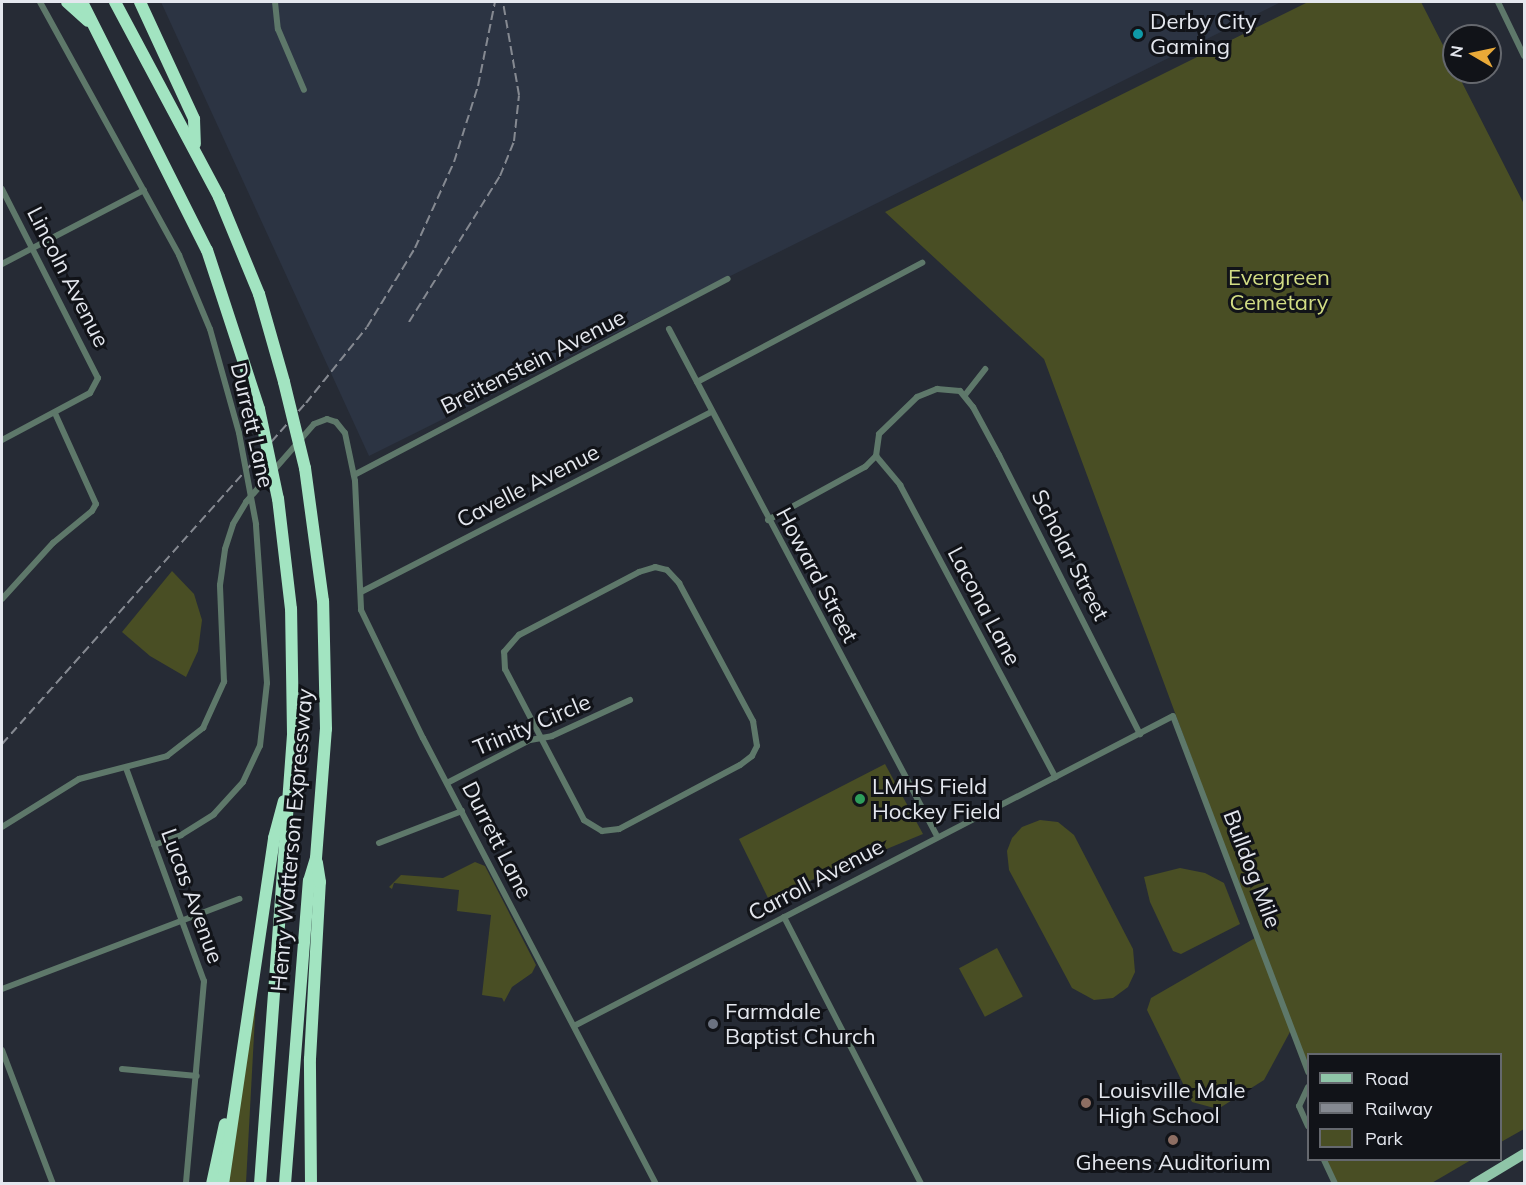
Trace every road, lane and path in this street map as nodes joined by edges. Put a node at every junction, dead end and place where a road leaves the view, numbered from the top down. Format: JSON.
{"nodes":[{"id":1,"x":40,"y":2,"type":"edge"},
{"id":2,"x":67,"y":2,"type":"edge"},
{"id":3,"x":82,"y":2,"type":"edge"},
{"id":4,"x":115,"y":2,"type":"edge"},
{"id":5,"x":140,"y":2,"type":"edge"},
{"id":6,"x":275,"y":2,"type":"edge"},
{"id":7,"x":1498,"y":2,"type":"edge"},
{"id":8,"x":90,"y":23,"type":"junction"},
{"id":9,"x":1524,"y":56,"type":"edge"},
{"id":10,"x":304,"y":90,"type":"dead end"},
{"id":11,"x":195,"y":146,"type":"junction"},
{"id":12,"x":2,"y":189,"type":"edge"},
{"id":13,"x":144,"y":190,"type":"junction"},
{"id":14,"x":32,"y":248,"type":"junction"},
{"id":15,"x":922,"y":263,"type":"dead end"},
{"id":16,"x":2,"y":264,"type":"edge"},
{"id":17,"x":729,"y":279,"type":"dead end"},
{"id":18,"x":669,"y":329,"type":"dead end"},
{"id":19,"x":985,"y":369,"type":"dead end"},
{"id":20,"x":697,"y":382,"type":"junction"},
{"id":21,"x":965,"y":395,"type":"junction"},
{"id":22,"x":711,"y":412,"type":"junction"},
{"id":23,"x":55,"y":413,"type":"junction"},
{"id":24,"x":2,"y":440,"type":"edge"},
{"id":25,"x":876,"y":456,"type":"junction"},
{"id":26,"x":354,"y":475,"type":"junction"},
{"id":27,"x":768,"y":520,"type":"junction"},
{"id":28,"x":361,"y":592,"type":"junction"},
{"id":29,"x":2,"y":599,"type":"edge"},
{"id":30,"x":630,"y":700,"type":"dead end"},
{"id":31,"x":1140,"y":734,"type":"junction"},
{"id":32,"x":540,"y":738,"type":"junction"},
{"id":33,"x":126,"y":768,"type":"junction"},
{"id":34,"x":290,"y":773,"type":"junction"},
{"id":35,"x":1055,"y":777,"type":"junction"},
{"id":36,"x":447,"y":783,"type":"junction"},
{"id":37,"x":462,"y":811,"type":"junction"},
{"id":38,"x":2,"y":827,"type":"edge"},
{"id":39,"x":937,"y":836,"type":"junction"},
{"id":40,"x":379,"y":843,"type":"dead end"},
{"id":41,"x":154,"y":845,"type":"junction"},
{"id":42,"x":316,"y":858,"type":"junction"},
{"id":43,"x":239,"y":899,"type":"dead end"},
{"id":44,"x":784,"y":917,"type":"junction"},
{"id":45,"x":182,"y":920,"type":"junction"},
{"id":46,"x":2,"y":989,"type":"edge"},
{"id":47,"x":574,"y":1026,"type":"junction"},
{"id":48,"x":2,"y":1050,"type":"edge"},
{"id":49,"x":122,"y":1069,"type":"dead end"},
{"id":50,"x":1307,"y":1069,"type":"edge"},
{"id":51,"x":197,"y":1076,"type":"junction"},
{"id":52,"x":1307,"y":1089,"type":"edge"},
{"id":53,"x":234,"y":1107,"type":"junction"},
{"id":54,"x":1307,"y":1124,"type":"edge"},
{"id":55,"x":1524,"y":1154,"type":"edge"},
{"id":56,"x":1324,"y":1161,"type":"edge"},
{"id":57,"x":53,"y":1184,"type":"edge"},
{"id":58,"x":186,"y":1184,"type":"edge"},
{"id":59,"x":212,"y":1184,"type":"edge"},
{"id":60,"x":223,"y":1184,"type":"edge"},
{"id":61,"x":260,"y":1184,"type":"edge"},
{"id":62,"x":285,"y":1184,"type":"edge"},
{"id":63,"x":311,"y":1184,"type":"edge"},
{"id":64,"x":656,"y":1184,"type":"edge"},
{"id":65,"x":921,"y":1184,"type":"edge"},
{"id":66,"x":1335,"y":1184,"type":"edge"},
{"id":67,"x":1474,"y":1184,"type":"edge"}],
"edges":[{"from":1,"to":13,"type":"street","name":"Durrett Lane"},
{"from":2,"to":8,"type":"highway"},
{"from":3,"to":8,"type":"highway","name":"Henry Watterson Expressway"},
{"from":4,"to":11,"type":"highway","name":"Henry Watterson Expressway"},
{"from":5,"to":11,"type":"highway"},
{"from":6,"to":10,"type":"street"},
{"from":7,"to":9,"type":"street"},
{"from":8,"to":34,"type":"highway","name":"Henry Watterson Expressway","bridge":true},
{"from":11,"to":42,"type":"highway","name":"Henry Watterson Expressway","bridge":true},
{"from":12,"to":14,"type":"street","name":"Lincoln Avenue"},
{"from":13,"to":14,"type":"street"},
{"from":13,"to":41,"type":"street","name":"Durrett Lane","bridge":true},
{"from":14,"to":16,"type":"street"},
{"from":14,"to":23,"type":"street","name":"Lincoln Avenue"},
{"from":15,"to":20,"type":"street"},
{"from":17,"to":26,"type":"street","name":"Breitenstein Avenue"},
{"from":18,"to":20,"type":"street","name":"Howard Street"},
{"from":19,"to":21,"type":"street"},
{"from":20,"to":22,"type":"street","name":"Howard Street"},
{"from":21,"to":25,"type":"street"},
{"from":21,"to":31,"type":"street","name":"Scholar Street"},
{"from":22,"to":27,"type":"street","name":"Howard Street"},
{"from":22,"to":28,"type":"street","name":"Cavelle Avenue"},
{"from":23,"to":24,"type":"street"},
{"from":23,"to":29,"type":"street"},
{"from":25,"to":27,"type":"street"},
{"from":25,"to":35,"type":"street","name":"Lacona Lane"},
{"from":26,"to":28,"type":"street","name":"Durrett Lane"},
{"from":26,"to":33,"type":"street","name":"Durrett Lane"},
{"from":27,"to":39,"type":"street","name":"Howard Street"},
{"from":28,"to":36,"type":"street","name":"Durrett Lane"},
{"from":30,"to":32,"type":"street","name":"Trinity Circle"},
{"from":31,"to":35,"type":"street","name":"Carroll Avenue"},
{"from":31,"to":50,"type":"street","name":"Bulldog Mile"},
{"from":32,"to":32,"type":"street"},
{"from":32,"to":36,"type":"street","name":"Trinity Circle"},
{"from":33,"to":38,"type":"street"},
{"from":33,"to":41,"type":"street","name":"Lucas Avenue"},
{"from":34,"to":53,"type":"highway"},
{"from":34,"to":61,"type":"highway","name":"Henry Watterson Expressway"},
{"from":35,"to":39,"type":"street","name":"Carroll Avenue"},
{"from":36,"to":37,"type":"street","name":"Durrett Lane"},
{"from":37,"to":40,"type":"street"},
{"from":37,"to":47,"type":"street","name":"Durrett Lane"},
{"from":39,"to":44,"type":"street","name":"Carroll Avenue"},
{"from":41,"to":45,"type":"street","name":"Lucas Avenue"},
{"from":42,"to":62,"type":"highway","name":"Henry Watterson Expressway"},
{"from":42,"to":63,"type":"highway"},
{"from":43,"to":45,"type":"street"},
{"from":44,"to":47,"type":"street","name":"Carroll Avenue"},
{"from":44,"to":65,"type":"street"},
{"from":45,"to":46,"type":"street"},
{"from":45,"to":51,"type":"street","name":"Lucas Avenue"},
{"from":47,"to":64,"type":"street","name":"Durrett Lane"},
{"from":48,"to":57,"type":"street"},
{"from":49,"to":51,"type":"street"},
{"from":51,"to":58,"type":"street","name":"Lucas Avenue"},
{"from":52,"to":54,"type":"street"},
{"from":53,"to":59,"type":"highway"},
{"from":53,"to":60,"type":"highway"},
{"from":55,"to":67,"type":"main road"},
{"from":56,"to":66,"type":"street"}]}
